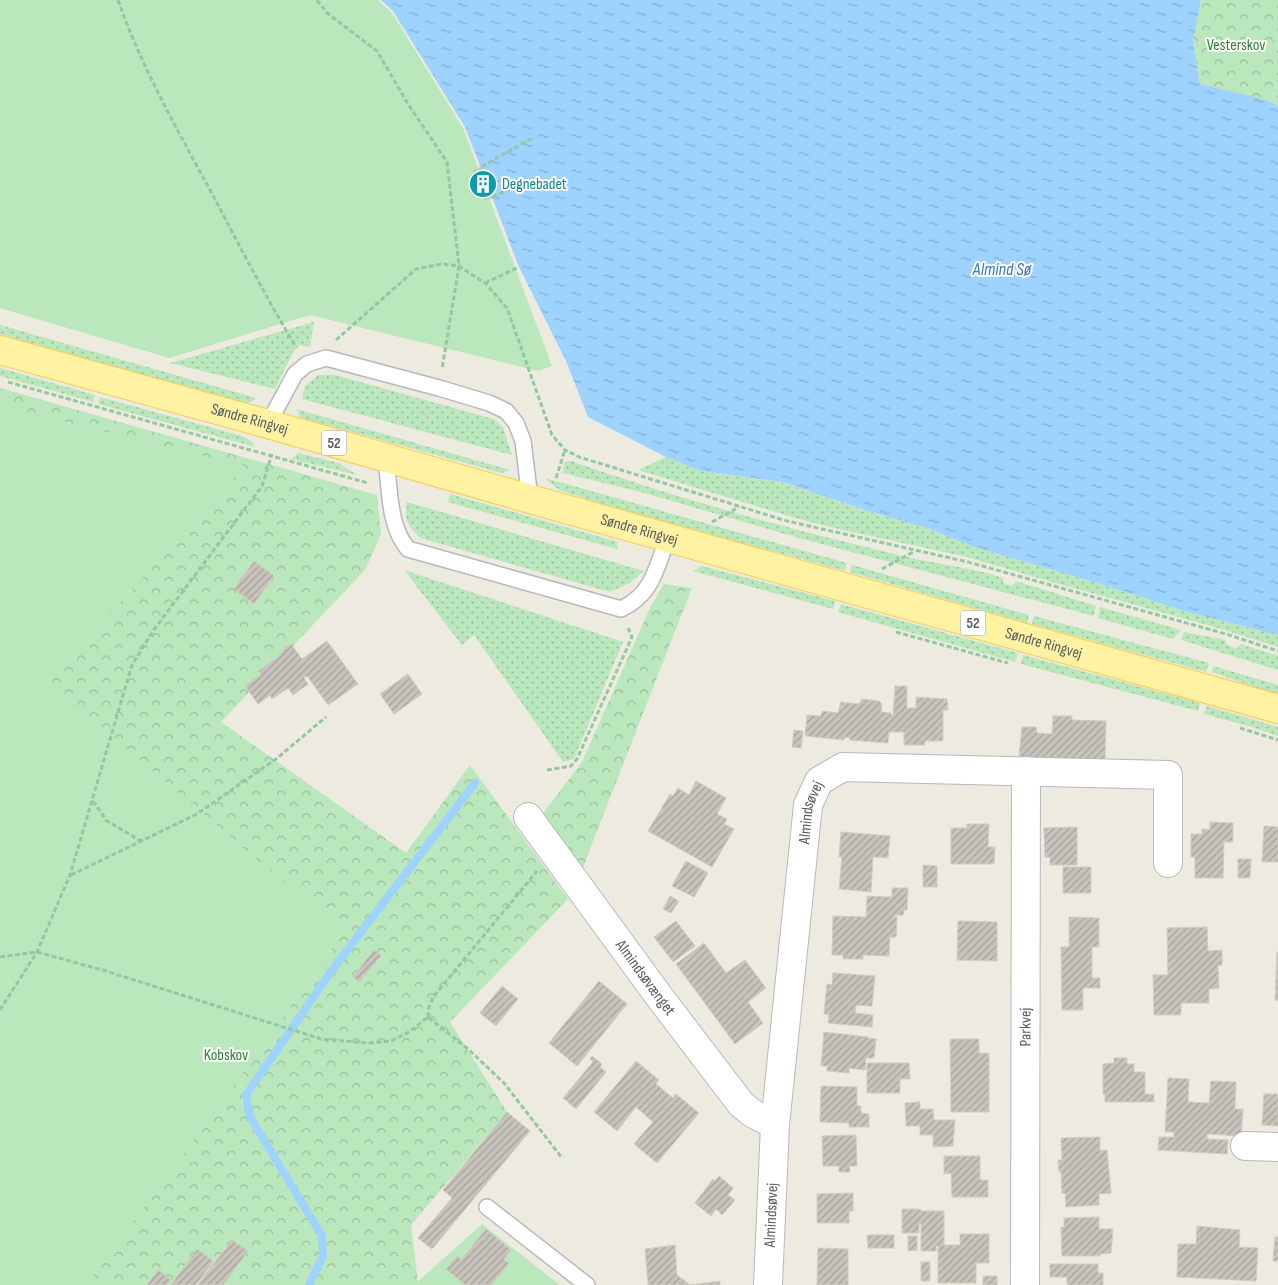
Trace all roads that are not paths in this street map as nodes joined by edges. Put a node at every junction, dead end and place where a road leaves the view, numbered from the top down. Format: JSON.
{"nodes":[{"id":1,"x":0,"y":350,"type":"edge"},
{"id":2,"x":274,"y":425,"type":"junction"},
{"id":3,"x":386,"y":458,"type":"junction"},
{"id":4,"x":530,"y":499,"type":"junction"},
{"id":5,"x":668,"y":537,"type":"junction"},
{"id":6,"x":1278,"y":709,"type":"edge"},
{"id":7,"x":1026,"y":771,"type":"junction"},
{"id":8,"x":528,"y":817,"type":"dead end"},
{"id":9,"x":1168,"y":863,"type":"dead end"},
{"id":10,"x":775,"y":1125,"type":"junction"},
{"id":11,"x":1245,"y":1146,"type":"dead end"},
{"id":12,"x":1278,"y":1147,"type":"edge"},
{"id":13,"x":488,"y":1206,"type":"dead end"},
{"id":14,"x":587,"y":1285,"type":"edge"},
{"id":15,"x":768,"y":1285,"type":"edge"},
{"id":16,"x":1025,"y":1285,"type":"edge"}],
"edges":[{"from":1,"to":2,"type":"main road","name":"Søndre Ringvej","number":"52"},
{"from":2,"to":3,"type":"main road","name":"Søndre Ringvej","number":"52"},
{"from":2,"to":4,"type":"lane"},
{"from":3,"to":4,"type":"main road","name":"Søndre Ringvej","number":"52"},
{"from":3,"to":5,"type":"lane"},
{"from":4,"to":5,"type":"main road","name":"Søndre Ringvej","number":"52"},
{"from":5,"to":6,"type":"main road","name":"Søndre Ringvej","number":"52"},
{"from":7,"to":9,"type":"street","name":"Almindsøvej"},
{"from":7,"to":10,"type":"street","name":"Almindsøvej"},
{"from":7,"to":16,"type":"street","name":"Parkvej"},
{"from":8,"to":10,"type":"street","name":"Almindsøvænget"},
{"from":10,"to":15,"type":"street","name":"Almindsøvej"},
{"from":11,"to":12,"type":"street"},
{"from":13,"to":14,"type":"lane"}]}
